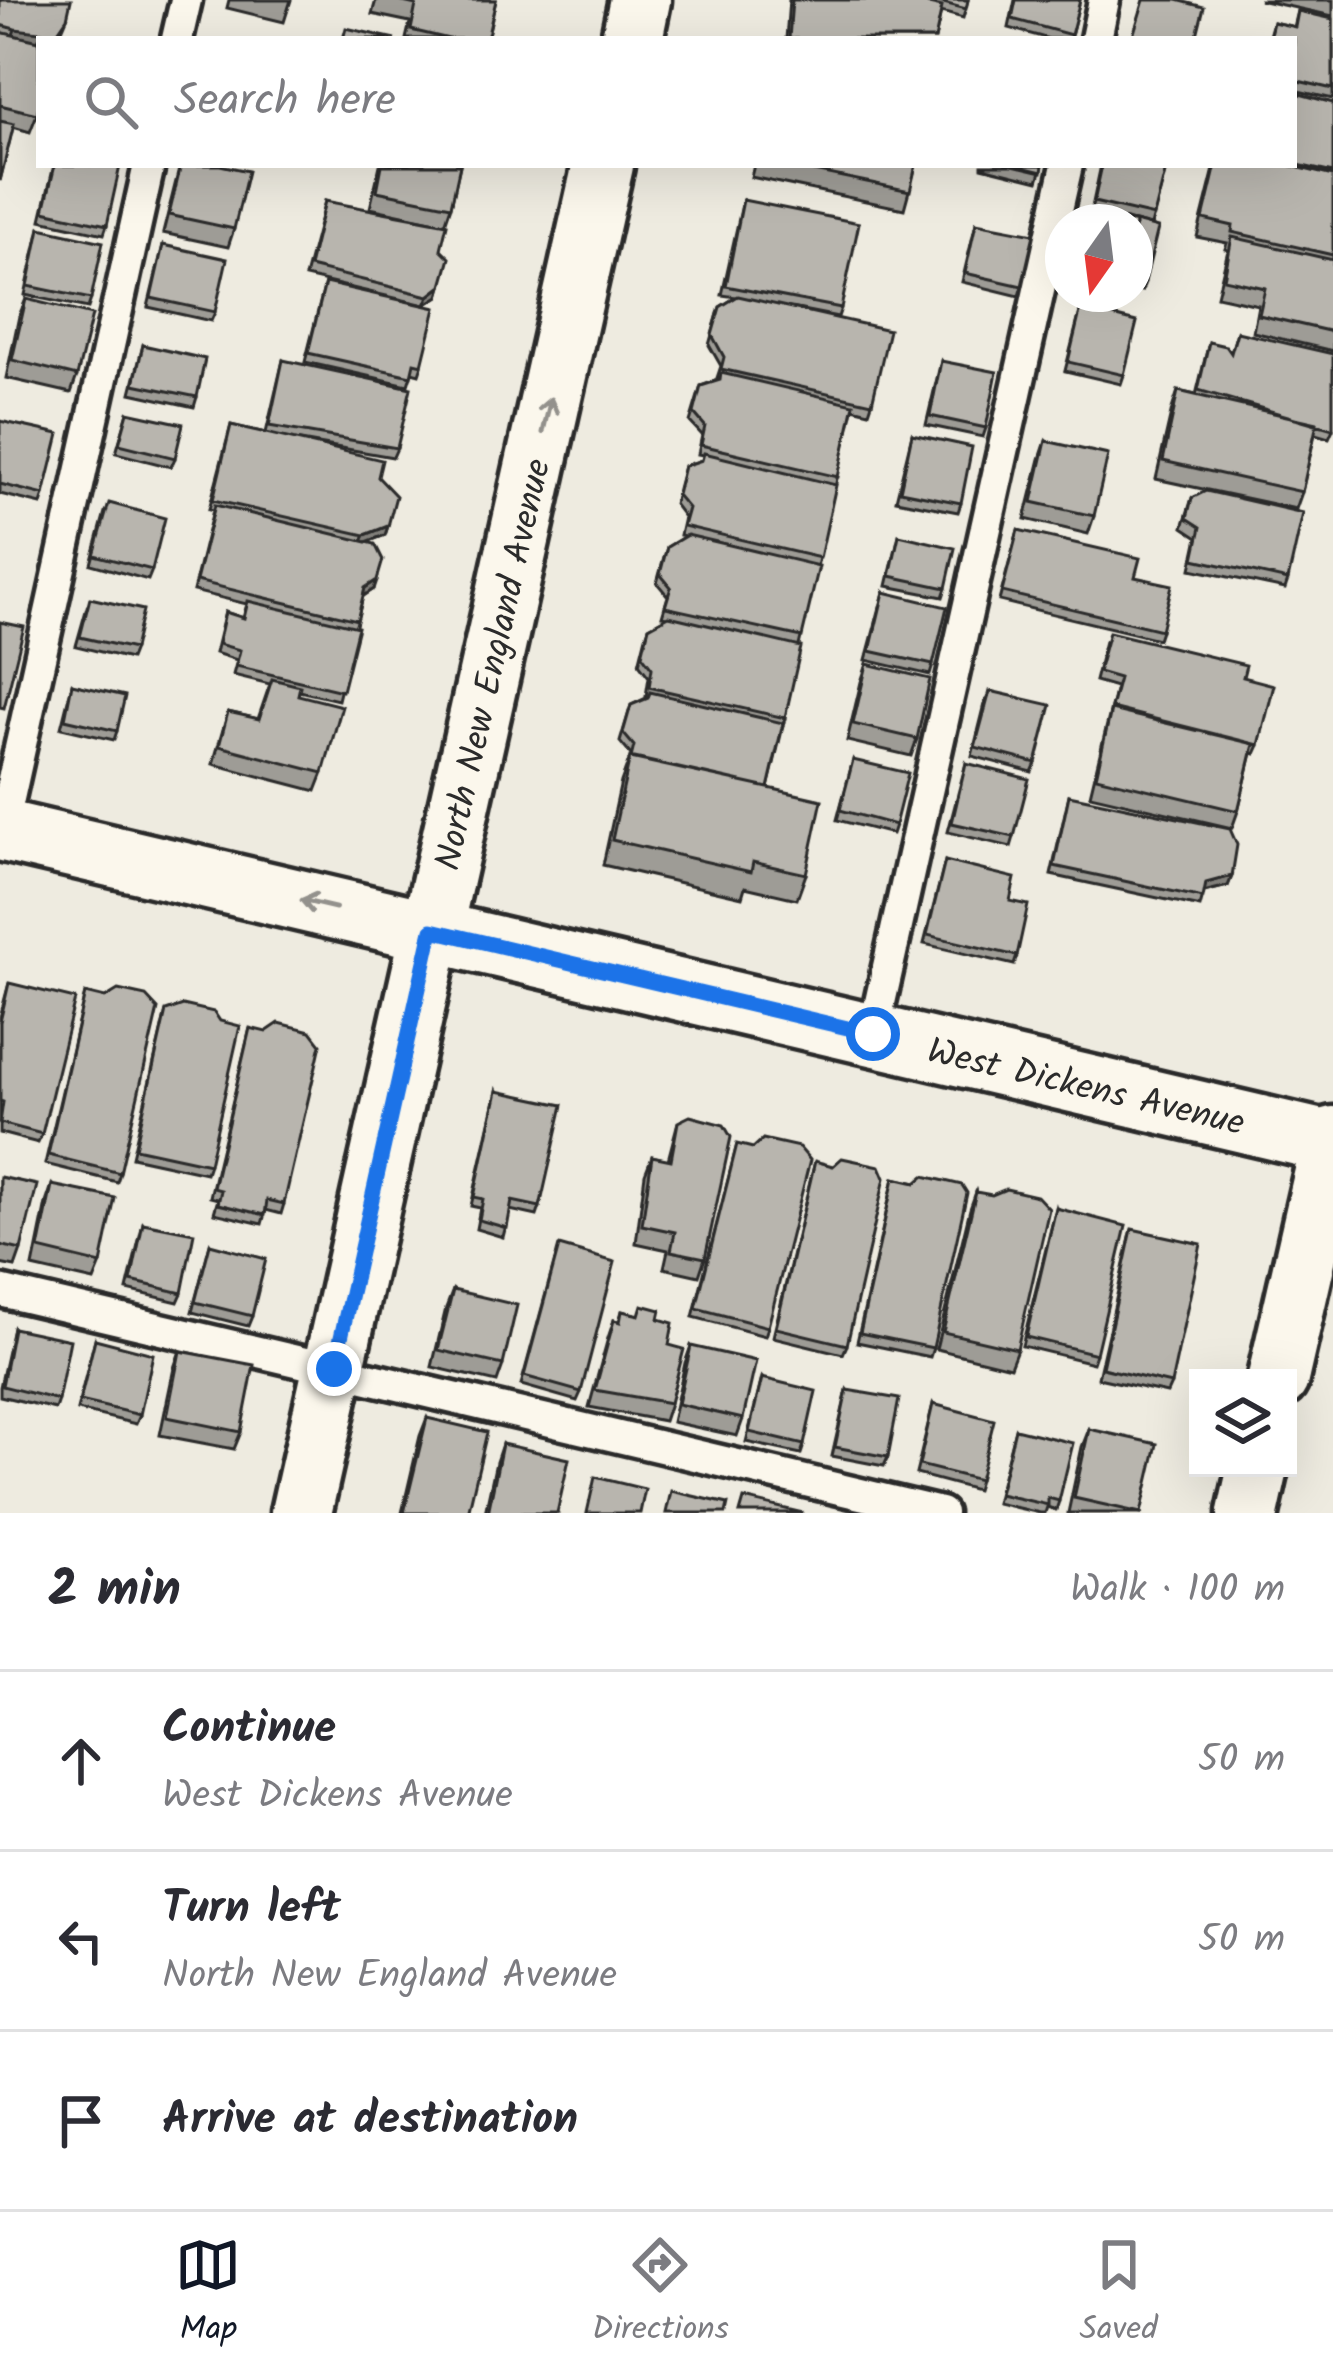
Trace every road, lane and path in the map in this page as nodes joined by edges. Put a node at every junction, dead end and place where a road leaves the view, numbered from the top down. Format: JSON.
{"nodes":[{"id":1,"x":186,"y":0,"type":"edge"},
{"id":2,"x":640,"y":0,"type":"edge"},
{"id":3,"x":1104,"y":0,"type":"edge"},
{"id":4,"x":178,"y":36,"type":"edge"},
{"id":5,"x":633,"y":36,"type":"edge"},
{"id":6,"x":1097,"y":36,"type":"edge"},
{"id":7,"x":148,"y":168,"type":"edge"},
{"id":8,"x":603,"y":168,"type":"edge"},
{"id":9,"x":1066,"y":168,"type":"edge"},
{"id":10,"x":1,"y":830,"type":"edge"},
{"id":11,"x":432,"y":930,"type":"junction"},
{"id":12,"x":873,"y":1034,"type":"junction"},
{"id":13,"x":1332,"y":1141,"type":"edge"},
{"id":14,"x":0,"y":1291,"type":"edge"},
{"id":15,"x":334,"y":1369,"type":"junction"},
{"id":16,"x":1281,"y":1369,"type":"edge"},
{"id":17,"x":1256,"y":1477,"type":"edge"},
{"id":18,"x":301,"y":1513,"type":"edge"},
{"id":19,"x":941,"y":1513,"type":"edge"},
{"id":20,"x":1248,"y":1513,"type":"edge"}],
"edges":[{"from":1,"to":4,"type":"lane"},
{"from":2,"to":5,"type":"street"},
{"from":3,"to":6,"type":"lane"},
{"from":7,"to":10,"type":"lane"},
{"from":11,"to":8,"type":"street","name":"North New England Avenue","one_way":true},
{"from":9,"to":12,"type":"lane"},
{"from":11,"to":10,"type":"street","name":"West Dickens Avenue","one_way":true},
{"from":11,"to":12,"type":"street","name":"West Dickens Avenue"},
{"from":11,"to":15,"type":"street","name":"North New England Avenue"},
{"from":12,"to":13,"type":"street","name":"West Dickens Avenue"},
{"from":13,"to":16,"type":"street"},
{"from":14,"to":15,"type":"lane"},
{"from":15,"to":18,"type":"street","name":"North New England Avenue"},
{"from":15,"to":19,"type":"lane"},
{"from":17,"to":20,"type":"street"}]}
